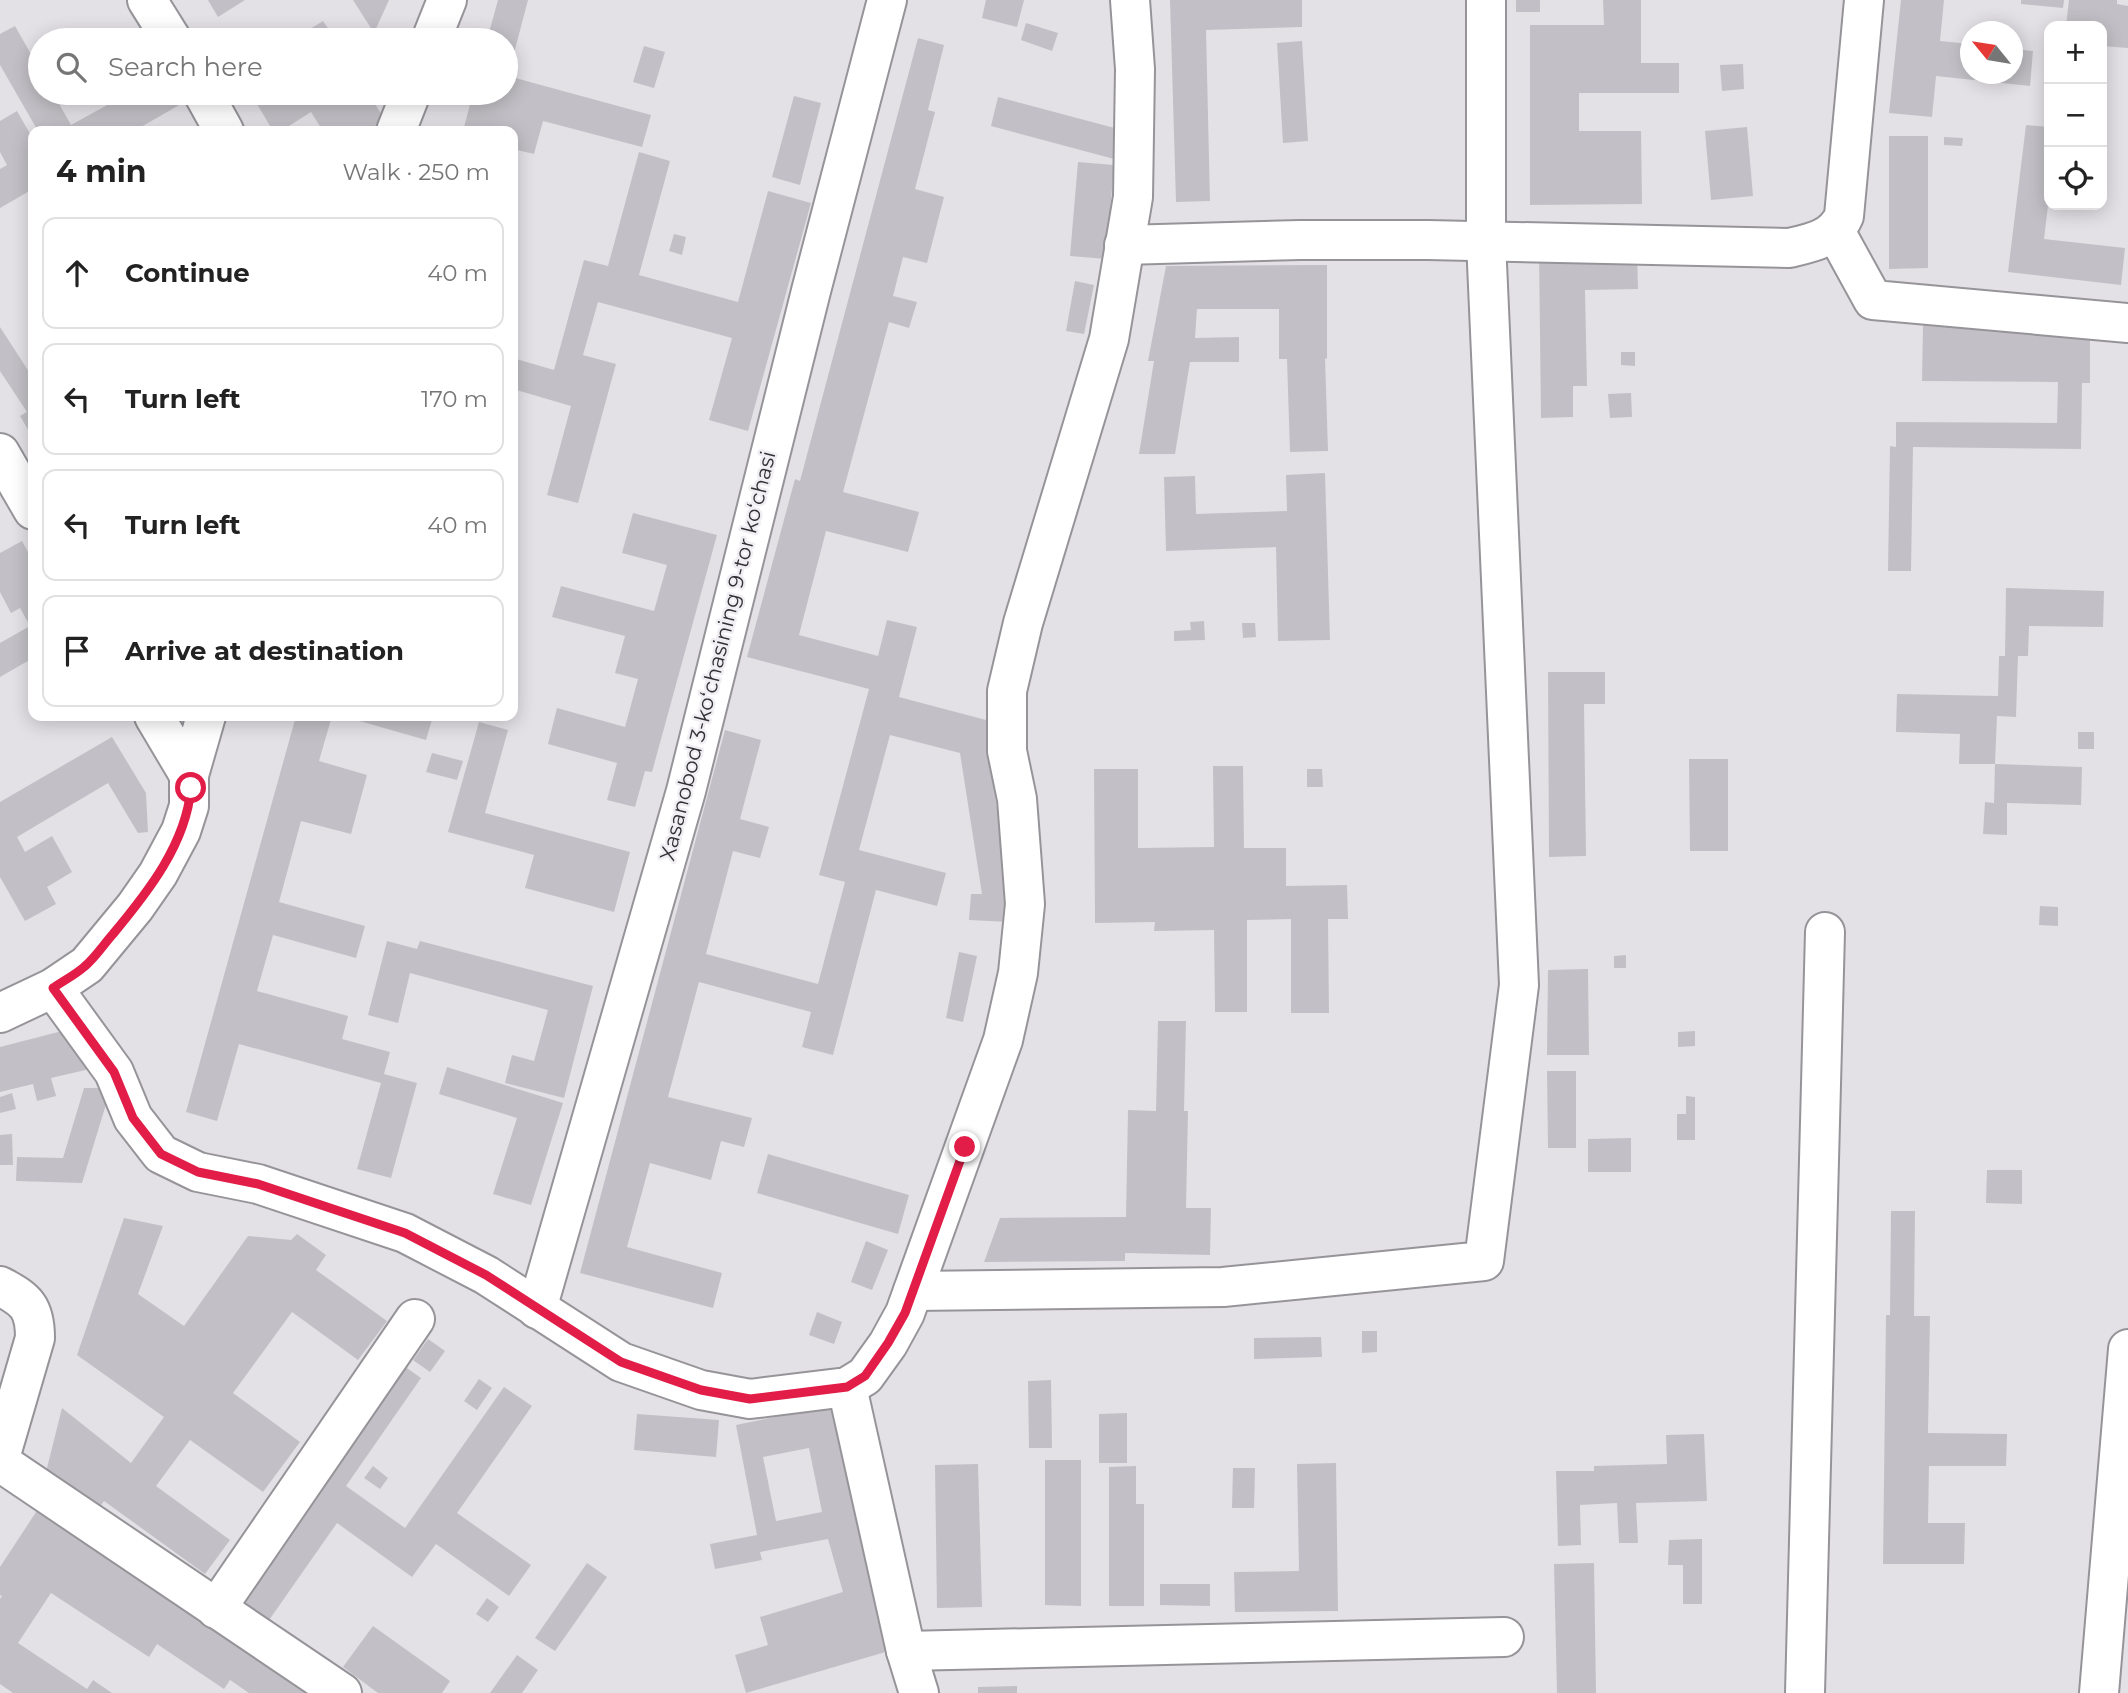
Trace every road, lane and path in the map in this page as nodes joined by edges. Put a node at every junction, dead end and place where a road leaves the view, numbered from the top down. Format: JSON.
{"nodes":[{"id":1,"x":148,"y":0,"type":"edge"},
{"id":2,"x":446,"y":0,"type":"edge"},
{"id":3,"x":887,"y":0,"type":"edge"},
{"id":4,"x":1130,"y":0,"type":"edge"},
{"id":5,"x":1486,"y":0,"type":"edge"},
{"id":6,"x":1864,"y":0,"type":"edge"},
{"id":7,"x":165,"y":28,"type":"edge"},
{"id":8,"x":436,"y":28,"type":"edge"},
{"id":9,"x":210,"y":105,"type":"edge"},
{"id":10,"x":406,"y":105,"type":"edge"},
{"id":11,"x":221,"y":126,"type":"edge"},
{"id":12,"x":398,"y":126,"type":"edge"},
{"id":13,"x":1835,"y":231,"type":"junction"},
{"id":14,"x":1486,"y":241,"type":"junction"},
{"id":15,"x":1125,"y":245,"type":"junction"},
{"id":16,"x":2128,"y":323,"type":"edge"},
{"id":17,"x":0,"y":453,"type":"edge"},
{"id":18,"x":28,"y":501,"type":"edge"},
{"id":19,"x":157,"y":721,"type":"edge"},
{"id":20,"x":205,"y":721,"type":"edge"},
{"id":21,"x":189,"y":775,"type":"junction"},
{"id":22,"x":1825,"y":932,"type":"dead end"},
{"id":23,"x":53,"y":988,"type":"junction"},
{"id":24,"x":0,"y":1013,"type":"edge"},
{"id":25,"x":0,"y":1286,"type":"edge"},
{"id":26,"x":913,"y":1291,"type":"junction"},
{"id":27,"x":537,"y":1308,"type":"junction"},
{"id":28,"x":415,"y":1319,"type":"dead end"},
{"id":29,"x":2128,"y":1349,"type":"edge"},
{"id":30,"x":847,"y":1387,"type":"junction"},
{"id":31,"x":0,"y":1460,"type":"edge"},
{"id":32,"x":216,"y":1609,"type":"junction"},
{"id":33,"x":1504,"y":1637,"type":"dead end"},
{"id":34,"x":906,"y":1651,"type":"junction"},
{"id":35,"x":342,"y":1693,"type":"edge"},
{"id":36,"x":919,"y":1693,"type":"edge"},
{"id":37,"x":1805,"y":1693,"type":"edge"},
{"id":38,"x":2099,"y":1693,"type":"edge"}],
"edges":[{"from":1,"to":7,"type":"street"},
{"from":2,"to":8,"type":"street"},
{"from":3,"to":27,"type":"street","name":"Xasanobod 3-koʻchasining 9-tor koʻchasi"},
{"from":4,"to":15,"type":"street"},
{"from":5,"to":14,"type":"street"},
{"from":6,"to":13,"type":"street"},
{"from":9,"to":11,"type":"street"},
{"from":10,"to":12,"type":"street"},
{"from":13,"to":14,"type":"street"},
{"from":13,"to":16,"type":"street"},
{"from":14,"to":15,"type":"street"},
{"from":14,"to":26,"type":"street"},
{"from":15,"to":26,"type":"street"},
{"from":17,"to":18,"type":"street"},
{"from":19,"to":21,"type":"street"},
{"from":20,"to":21,"type":"street"},
{"from":21,"to":23,"type":"street"},
{"from":22,"to":37,"type":"street"},
{"from":23,"to":24,"type":"street"},
{"from":23,"to":27,"type":"street"},
{"from":25,"to":31,"type":"street"},
{"from":26,"to":30,"type":"street"},
{"from":27,"to":30,"type":"street"},
{"from":28,"to":32,"type":"street"},
{"from":29,"to":38,"type":"street"},
{"from":30,"to":34,"type":"street"},
{"from":31,"to":32,"type":"street"},
{"from":32,"to":35,"type":"street"},
{"from":33,"to":34,"type":"street"},
{"from":34,"to":36,"type":"street"}]}
